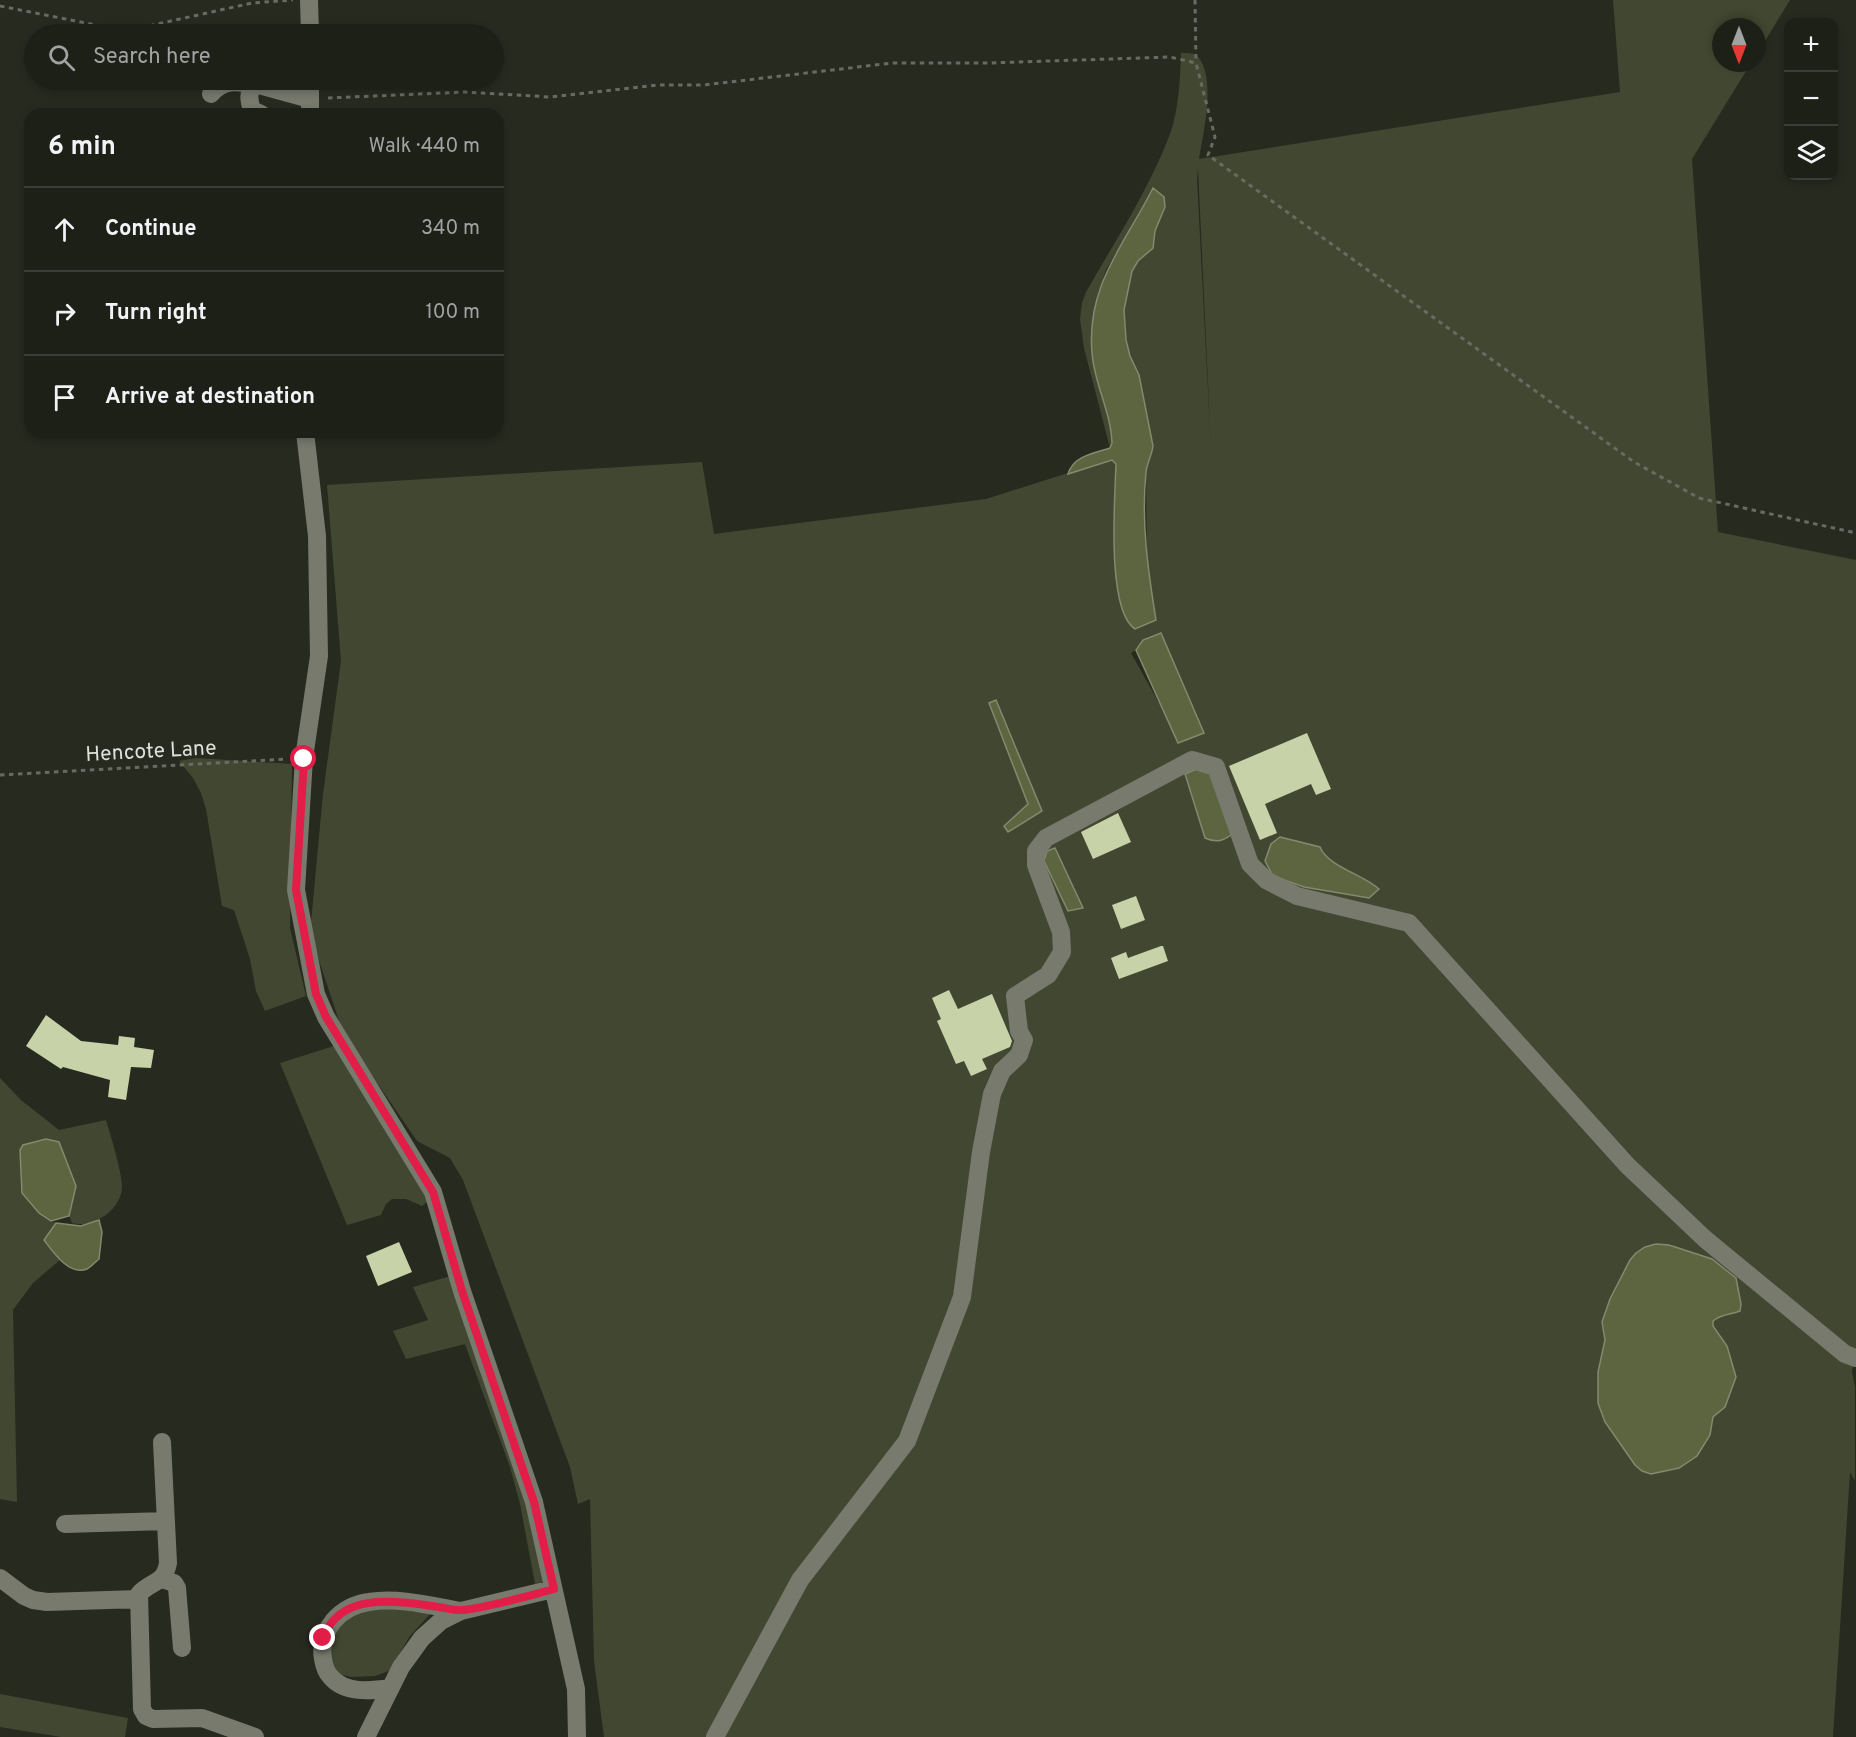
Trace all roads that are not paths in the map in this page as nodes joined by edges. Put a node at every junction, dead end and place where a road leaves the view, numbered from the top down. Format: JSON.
{"nodes":[{"id":1,"x":309,"y":0,"type":"edge"},
{"id":2,"x":310,"y":24,"type":"edge"},
{"id":3,"x":215,"y":90,"type":"edge"},
{"id":4,"x":250,"y":90,"type":"edge"},
{"id":5,"x":275,"y":90,"type":"edge"},
{"id":6,"x":310,"y":90,"type":"edge"},
{"id":7,"x":211,"y":94,"type":"dead end"},
{"id":8,"x":310,"y":107,"type":"edge"},
{"id":9,"x":251,"y":108,"type":"edge"},
{"id":10,"x":306,"y":438,"type":"edge"},
{"id":11,"x":1856,"y":1358,"type":"edge"},
{"id":12,"x":162,"y":1442,"type":"dead end"},
{"id":13,"x":166,"y":1521,"type":"junction"},
{"id":14,"x":65,"y":1524,"type":"dead end"},
{"id":15,"x":0,"y":1578,"type":"edge"},
{"id":16,"x":162,"y":1579,"type":"junction"},
{"id":17,"x":554,"y":1589,"type":"junction"},
{"id":18,"x":138,"y":1599,"type":"junction"},
{"id":19,"x":461,"y":1611,"type":"junction"},
{"id":20,"x":182,"y":1648,"type":"dead end"},
{"id":21,"x":390,"y":1688,"type":"junction"},
{"id":22,"x":255,"y":1737,"type":"edge"},
{"id":23,"x":366,"y":1737,"type":"edge"},
{"id":24,"x":577,"y":1737,"type":"edge"},
{"id":25,"x":715,"y":1737,"type":"edge"}],
"edges":[{"from":1,"to":2,"type":"street"},
{"from":3,"to":7,"type":"street"},
{"from":4,"to":9,"type":"street"},
{"from":5,"to":8,"type":"street"},
{"from":6,"to":8,"type":"street"},
{"from":10,"to":17,"type":"street"},
{"from":11,"to":25,"type":"street"},
{"from":12,"to":13,"type":"street"},
{"from":13,"to":14,"type":"street"},
{"from":13,"to":16,"type":"street"},
{"from":15,"to":18,"type":"street"},
{"from":16,"to":18,"type":"street"},
{"from":16,"to":20,"type":"street"},
{"from":17,"to":19,"type":"street"},
{"from":17,"to":24,"type":"street"},
{"from":18,"to":22,"type":"street"},
{"from":19,"to":21,"type":"street"},
{"from":19,"to":21,"type":"street"},
{"from":21,"to":23,"type":"street"}]}
